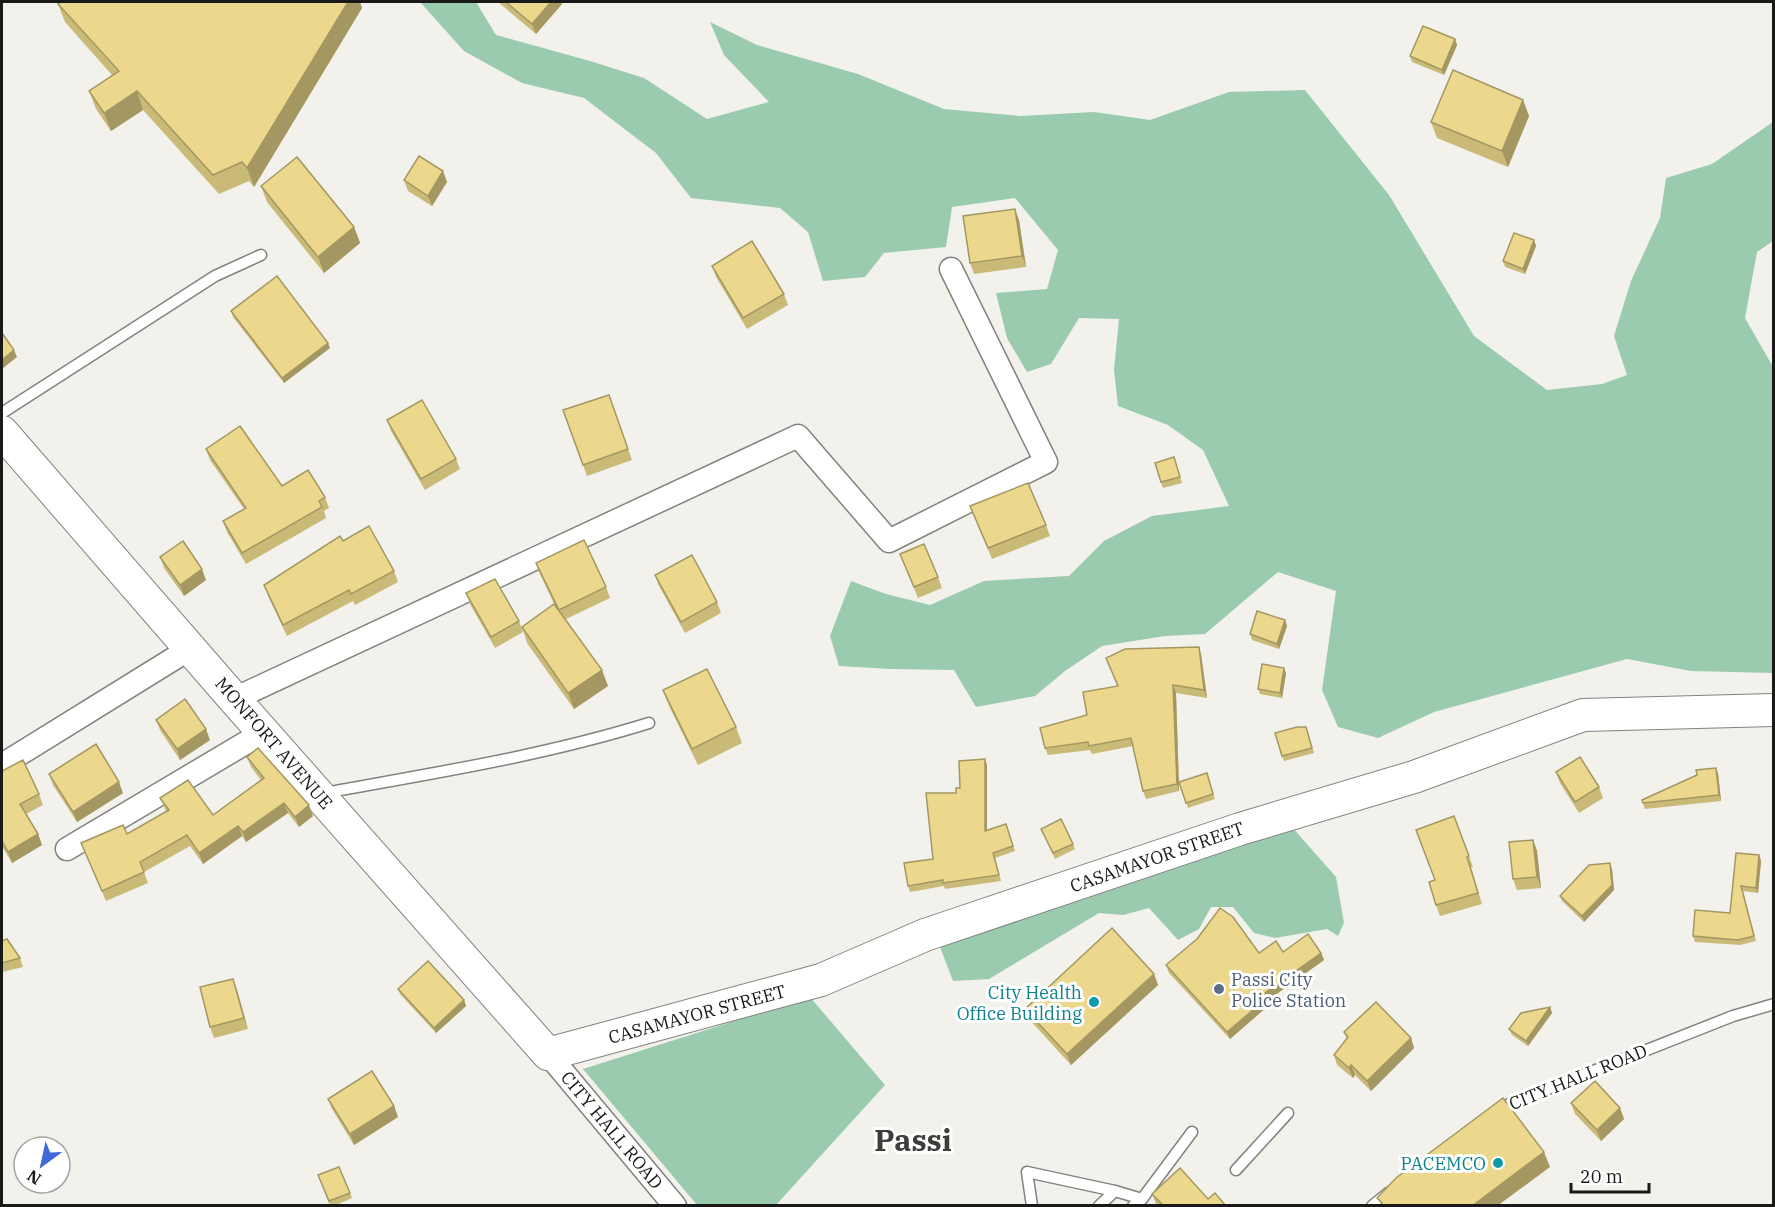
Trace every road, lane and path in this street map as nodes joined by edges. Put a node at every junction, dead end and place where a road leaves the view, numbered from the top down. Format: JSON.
{"nodes":[{"id":1,"x":261,"y":255,"type":"dead end"},
{"id":2,"x":951,"y":269,"type":"dead end"},
{"id":3,"x":2,"y":413,"type":"edge"},
{"id":4,"x":2,"y":432,"type":"edge"},
{"id":5,"x":191,"y":648,"type":"junction"},
{"id":6,"x":234,"y":699,"type":"junction"},
{"id":7,"x":1773,"y":710,"type":"edge"},
{"id":8,"x":649,"y":723,"type":"dead end"},
{"id":9,"x":264,"y":732,"type":"junction"},
{"id":10,"x":2,"y":765,"type":"edge"},
{"id":11,"x":320,"y":794,"type":"junction"},
{"id":12,"x":67,"y":849,"type":"dead end"},
{"id":13,"x":1773,"y":1004,"type":"edge"},
{"id":14,"x":548,"y":1054,"type":"junction"},
{"id":15,"x":1288,"y":1113,"type":"dead end"},
{"id":16,"x":1483,"y":1121,"type":"edge"},
{"id":17,"x":1192,"y":1132,"type":"dead end"},
{"id":18,"x":1236,"y":1170,"type":"dead end"},
{"id":19,"x":1400,"y":1184,"type":"edge"},
{"id":20,"x":1114,"y":1191,"type":"junction"},
{"id":21,"x":1138,"y":1202,"type":"edge"},
{"id":22,"x":675,"y":1206,"type":"edge"},
{"id":23,"x":1032,"y":1206,"type":"edge"},
{"id":24,"x":1100,"y":1206,"type":"edge"},
{"id":25,"x":1372,"y":1206,"type":"edge"}],
"edges":[{"from":1,"to":3,"type":"lane"},
{"from":2,"to":6,"type":"street"},
{"from":4,"to":5,"type":"street","name":"MONFORT AVENUE"},
{"from":5,"to":6,"type":"street","name":"MONFORT AVENUE"},
{"from":5,"to":10,"type":"street"},
{"from":6,"to":9,"type":"street","name":"MONFORT AVENUE"},
{"from":7,"to":14,"type":"street","name":"CASAMAYOR STREET"},
{"from":8,"to":11,"type":"lane"},
{"from":9,"to":11,"type":"street","name":"MONFORT AVENUE"},
{"from":9,"to":12,"type":"street"},
{"from":11,"to":14,"type":"street","name":"MONFORT AVENUE"},
{"from":13,"to":16,"type":"lane","name":"CITY HALL ROAD"},
{"from":14,"to":22,"type":"street","name":"CITY HALL ROAD"},
{"from":15,"to":18,"type":"lane"},
{"from":17,"to":21,"type":"lane"},
{"from":19,"to":25,"type":"lane"},
{"from":20,"to":21,"type":"lane"},
{"from":20,"to":23,"type":"lane"},
{"from":20,"to":24,"type":"lane"}]}
